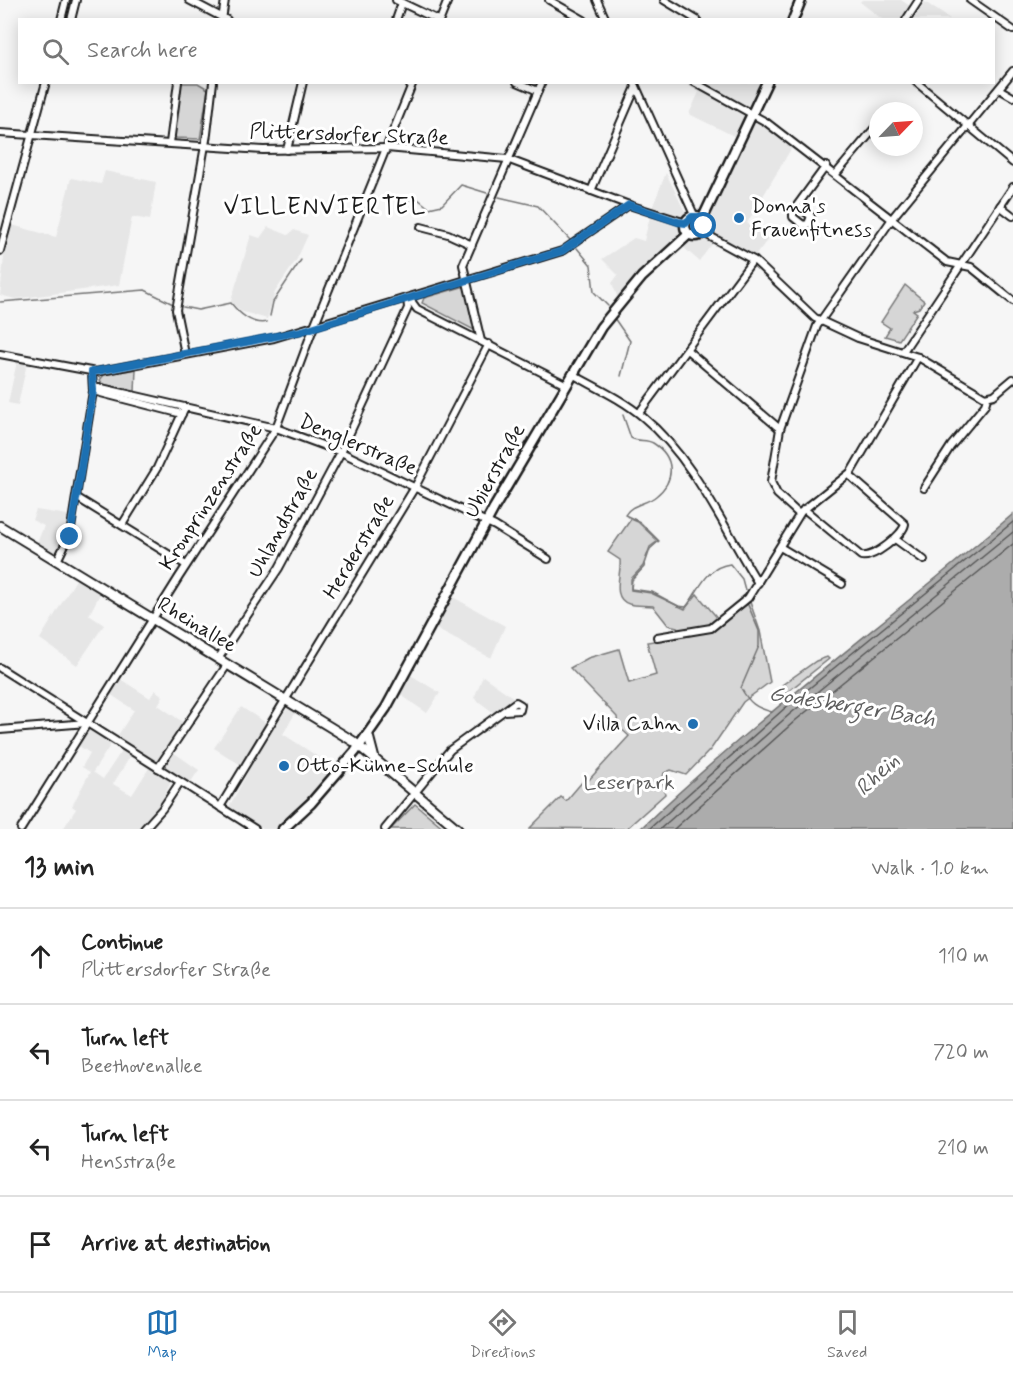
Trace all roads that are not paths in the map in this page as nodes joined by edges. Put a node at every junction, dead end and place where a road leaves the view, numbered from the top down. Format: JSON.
{"nodes":[{"id":1,"x":66,"y":0,"type":"edge"},
{"id":2,"x":76,"y":0,"type":"edge"},
{"id":3,"x":189,"y":0,"type":"edge"},
{"id":4,"x":225,"y":0,"type":"edge"},
{"id":5,"x":448,"y":0,"type":"edge"},
{"id":6,"x":549,"y":0,"type":"edge"},
{"id":7,"x":597,"y":0,"type":"edge"},
{"id":8,"x":664,"y":0,"type":"edge"},
{"id":9,"x":801,"y":0,"type":"edge"},
{"id":10,"x":919,"y":0,"type":"edge"},
{"id":11,"x":970,"y":0,"type":"edge"},
{"id":12,"x":399,"y":2,"type":"edge"},
{"id":13,"x":573,"y":17,"type":"edge"},
{"id":14,"x":62,"y":18,"type":"edge"},
{"id":15,"x":71,"y":18,"type":"edge"},
{"id":16,"x":222,"y":18,"type":"edge"},
{"id":17,"x":224,"y":18,"type":"edge"},
{"id":18,"x":396,"y":18,"type":"edge"},
{"id":19,"x":435,"y":18,"type":"edge"},
{"id":20,"x":440,"y":18,"type":"edge"},
{"id":21,"x":605,"y":18,"type":"edge"},
{"id":22,"x":694,"y":18,"type":"edge"},
{"id":23,"x":794,"y":18,"type":"edge"},
{"id":24,"x":907,"y":18,"type":"edge"},
{"id":25,"x":1013,"y":30,"type":"edge"},
{"id":26,"x":1013,"y":71,"type":"edge"},
{"id":27,"x":45,"y":84,"type":"edge"},
{"id":28,"x":178,"y":84,"type":"edge"},
{"id":29,"x":213,"y":84,"type":"edge"},
{"id":30,"x":303,"y":84,"type":"edge"},
{"id":31,"x":412,"y":84,"type":"edge"},
{"id":32,"x":522,"y":84,"type":"edge"},
{"id":33,"x":541,"y":84,"type":"edge"},
{"id":34,"x":698,"y":84,"type":"edge"},
{"id":35,"x":765,"y":84,"type":"edge"},
{"id":36,"x":918,"y":84,"type":"edge"},
{"id":37,"x":635,"y":85,"type":"edge"},
{"id":38,"x":999,"y":89,"type":"junction"},
{"id":39,"x":538,"y":91,"type":"junction"},
{"id":40,"x":1013,"y":97,"type":"edge"},
{"id":41,"x":753,"y":114,"type":"junction"},
{"id":42,"x":968,"y":126,"type":"junction"},
{"id":43,"x":0,"y":133,"type":"edge"},
{"id":44,"x":869,"y":135,"type":"edge"},
{"id":45,"x":32,"y":136,"type":"junction"},
{"id":46,"x":170,"y":143,"type":"junction"},
{"id":47,"x":205,"y":147,"type":"junction"},
{"id":48,"x":387,"y":148,"type":"junction"},
{"id":49,"x":287,"y":150,"type":"junction"},
{"id":50,"x":507,"y":159,"type":"junction"},
{"id":51,"x":1013,"y":163,"type":"edge"},
{"id":52,"x":826,"y":166,"type":"junction"},
{"id":53,"x":836,"y":174,"type":"junction"},
{"id":54,"x":1013,"y":187,"type":"edge"},
{"id":55,"x":591,"y":191,"type":"junction"},
{"id":56,"x":629,"y":205,"type":"junction"},
{"id":57,"x":797,"y":206,"type":"dead end"},
{"id":58,"x":1000,"y":206,"type":"junction"},
{"id":59,"x":1013,"y":216,"type":"edge"},
{"id":60,"x":698,"y":219,"type":"junction"},
{"id":61,"x":892,"y":219,"type":"junction"},
{"id":62,"x":686,"y":223,"type":"junction"},
{"id":63,"x":421,"y":227,"type":"dead end"},
{"id":64,"x":702,"y":232,"type":"junction"},
{"id":65,"x":689,"y":234,"type":"junction"},
{"id":66,"x":472,"y":245,"type":"junction"},
{"id":67,"x":0,"y":250,"type":"edge"},
{"id":68,"x":753,"y":260,"type":"junction"},
{"id":69,"x":959,"y":265,"type":"junction"},
{"id":70,"x":468,"y":280,"type":"junction"},
{"id":71,"x":408,"y":298,"type":"junction"},
{"id":72,"x":1013,"y":301,"type":"edge"},
{"id":73,"x":411,"y":308,"type":"junction"},
{"id":74,"x":820,"y":321,"type":"junction"},
{"id":75,"x":314,"y":326,"type":"junction"},
{"id":76,"x":481,"y":340,"type":"junction"},
{"id":77,"x":489,"y":344,"type":"junction"},
{"id":78,"x":687,"y":350,"type":"junction"},
{"id":79,"x":904,"y":350,"type":"junction"},
{"id":80,"x":0,"y":354,"type":"edge"},
{"id":81,"x":185,"y":354,"type":"junction"},
{"id":82,"x":918,"y":357,"type":"junction"},
{"id":83,"x":92,"y":372,"type":"junction"},
{"id":84,"x":571,"y":374,"type":"junction"},
{"id":85,"x":1012,"y":383,"type":"edge"},
{"id":86,"x":565,"y":384,"type":"junction"},
{"id":87,"x":93,"y":388,"type":"junction"},
{"id":88,"x":987,"y":398,"type":"junction"},
{"id":89,"x":184,"y":411,"type":"junction"},
{"id":90,"x":639,"y":413,"type":"junction"},
{"id":91,"x":276,"y":428,"type":"junction"},
{"id":92,"x":780,"y":429,"type":"junction"},
{"id":93,"x":341,"y":452,"type":"junction"},
{"id":94,"x":849,"y":475,"type":"junction"},
{"id":95,"x":415,"y":487,"type":"junction"},
{"id":96,"x":924,"y":488,"type":"dead end"},
{"id":97,"x":76,"y":497,"type":"junction"},
{"id":98,"x":802,"y":512,"type":"junction"},
{"id":99,"x":487,"y":521,"type":"junction"},
{"id":100,"x":122,"y":525,"type":"junction"},
{"id":101,"x":0,"y":526,"type":"edge"},
{"id":102,"x":896,"y":539,"type":"junction"},
{"id":103,"x":780,"y":547,"type":"junction"},
{"id":104,"x":548,"y":559,"type":"dead end"},
{"id":105,"x":924,"y":560,"type":"dead end"},
{"id":106,"x":57,"y":561,"type":"junction"},
{"id":107,"x":186,"y":565,"type":"junction"},
{"id":108,"x":758,"y":583,"type":"junction"},
{"id":109,"x":842,"y":584,"type":"dead end"},
{"id":110,"x":153,"y":619,"type":"junction"},
{"id":111,"x":657,"y":638,"type":"dead end"},
{"id":112,"x":218,"y":659,"type":"junction"},
{"id":113,"x":227,"y":665,"type":"junction"},
{"id":114,"x":0,"y":668,"type":"edge"},
{"id":115,"x":286,"y":700,"type":"junction"},
{"id":116,"x":504,"y":711,"type":"dead end"},
{"id":117,"x":88,"y":723,"type":"junction"},
{"id":118,"x":0,"y":730,"type":"edge"},
{"id":119,"x":368,"y":734,"type":"junction"},
{"id":120,"x":360,"y":746,"type":"junction"},
{"id":121,"x":374,"y":758,"type":"junction"},
{"id":122,"x":158,"y":768,"type":"junction"},
{"id":123,"x":180,"y":782,"type":"junction"},
{"id":124,"x":417,"y":794,"type":"junction"},
{"id":125,"x":220,"y":807,"type":"junction"},
{"id":126,"x":21,"y":829,"type":"edge"},
{"id":127,"x":144,"y":829,"type":"edge"},
{"id":128,"x":255,"y":829,"type":"edge"},
{"id":129,"x":283,"y":829,"type":"edge"},
{"id":130,"x":385,"y":829,"type":"edge"},
{"id":131,"x":458,"y":829,"type":"edge"}],
"edges":[{"from":1,"to":14,"type":"street"},
{"from":2,"to":15,"type":"street"},
{"from":3,"to":16,"type":"street"},
{"from":4,"to":17,"type":"street"},
{"from":5,"to":20,"type":"street"},
{"from":6,"to":13,"type":"street"},
{"from":7,"to":21,"type":"street"},
{"from":8,"to":22,"type":"street"},
{"from":9,"to":23,"type":"main road"},
{"from":10,"to":24,"type":"street"},
{"from":11,"to":25,"type":"street"},
{"from":12,"to":18,"type":"street"},
{"from":12,"to":19,"type":"street"},
{"from":26,"to":38,"type":"street"},
{"from":27,"to":45,"type":"street"},
{"from":28,"to":46,"type":"street"},
{"from":29,"to":47,"type":"street"},
{"from":30,"to":49,"type":"street"},
{"from":31,"to":48,"type":"street","name":"Kronprinzenstraße"},
{"from":32,"to":39,"type":"street"},
{"from":33,"to":39,"type":"street"},
{"from":34,"to":41,"type":"street"},
{"from":35,"to":41,"type":"main road"},
{"from":36,"to":42,"type":"street"},
{"from":37,"to":55,"type":"street"},
{"from":37,"to":60,"type":"street"},
{"from":38,"to":40,"type":"street"},
{"from":38,"to":42,"type":"street"},
{"from":39,"to":50,"type":"street"},
{"from":41,"to":52,"type":"street"},
{"from":41,"to":60,"type":"main road"},
{"from":42,"to":51,"type":"street"},
{"from":42,"to":61,"type":"street"},
{"from":43,"to":45,"type":"street","name":"Plittersdorfer Straße"},
{"from":44,"to":53,"type":"street"},
{"from":45,"to":46,"type":"street","name":"Plittersdorfer Straße"},
{"from":45,"to":67,"type":"street"},
{"from":46,"to":47,"type":"street","name":"Plittersdorfer Straße"},
{"from":47,"to":49,"type":"street","name":"Plittersdorfer Straße"},
{"from":47,"to":81,"type":"street"},
{"from":48,"to":49,"type":"street","name":"Plittersdorfer Straße"},
{"from":48,"to":50,"type":"street","name":"Plittersdorfer Straße"},
{"from":48,"to":75,"type":"street","name":"Kronprinzenstraße"},
{"from":50,"to":55,"type":"street","name":"Plittersdorfer Straße"},
{"from":50,"to":66,"type":"street"},
{"from":52,"to":53,"type":"street"},
{"from":52,"to":57,"type":"street"},
{"from":53,"to":61,"type":"street"},
{"from":54,"to":58,"type":"street"},
{"from":55,"to":56,"type":"street","name":"Plittersdorfer Straße"},
{"from":56,"to":62,"type":"street","name":"Plittersdorfer Straße"},
{"from":56,"to":70,"type":"street"},
{"from":58,"to":59,"type":"street"},
{"from":58,"to":69,"type":"street"},
{"from":60,"to":62,"type":"main road"},
{"from":60,"to":64,"type":"main road"},
{"from":61,"to":69,"type":"street"},
{"from":61,"to":74,"type":"street"},
{"from":62,"to":65,"type":"main road"},
{"from":63,"to":66,"type":"street"},
{"from":64,"to":65,"type":"main road"},
{"from":64,"to":68,"type":"street"},
{"from":65,"to":84,"type":"main road","name":"Ubierstraße"},
{"from":66,"to":70,"type":"street"},
{"from":68,"to":74,"type":"street"},
{"from":68,"to":78,"type":"street"},
{"from":69,"to":72,"type":"street"},
{"from":69,"to":79,"type":"street"},
{"from":70,"to":71,"type":"street"},
{"from":70,"to":76,"type":"street"},
{"from":71,"to":73,"type":"street"},
{"from":71,"to":75,"type":"street"},
{"from":73,"to":76,"type":"street"},
{"from":73,"to":93,"type":"street","name":"Uhlandstraße"},
{"from":74,"to":79,"type":"street"},
{"from":74,"to":92,"type":"street"},
{"from":75,"to":81,"type":"street"},
{"from":75,"to":91,"type":"street","name":"Kronprinzenstraße"},
{"from":76,"to":77,"type":"street"},
{"from":77,"to":86,"type":"street"},
{"from":77,"to":95,"type":"street","name":"Herderstraße"},
{"from":78,"to":90,"type":"street"},
{"from":78,"to":92,"type":"street"},
{"from":79,"to":82,"type":"street"},
{"from":80,"to":83,"type":"street"},
{"from":81,"to":83,"type":"street"},
{"from":82,"to":88,"type":"street"},
{"from":82,"to":94,"type":"street"},
{"from":83,"to":87,"type":"street"},
{"from":84,"to":86,"type":"main road","name":"Ubierstraße"},
{"from":84,"to":90,"type":"street"},
{"from":85,"to":88,"type":"street"},
{"from":86,"to":99,"type":"main road","name":"Ubierstraße"},
{"from":87,"to":89,"type":"street","name":"Denglerstraße"},
{"from":87,"to":97,"type":"street"},
{"from":88,"to":96,"type":"street"},
{"from":89,"to":91,"type":"street","name":"Denglerstraße"},
{"from":89,"to":100,"type":"street"},
{"from":90,"to":108,"type":"street"},
{"from":91,"to":93,"type":"street","name":"Denglerstraße"},
{"from":91,"to":107,"type":"street","name":"Kronprinzenstraße"},
{"from":92,"to":98,"type":"street"},
{"from":93,"to":95,"type":"street","name":"Denglerstraße"},
{"from":93,"to":112,"type":"street","name":"Uhlandstraße"},
{"from":94,"to":98,"type":"street"},
{"from":94,"to":102,"type":"street"},
{"from":95,"to":99,"type":"street","name":"Denglerstraße"},
{"from":95,"to":115,"type":"street","name":"Herderstraße"},
{"from":97,"to":100,"type":"street"},
{"from":97,"to":106,"type":"street"},
{"from":98,"to":102,"type":"street"},
{"from":98,"to":103,"type":"street"},
{"from":99,"to":104,"type":"street","name":"Denglerstraße"},
{"from":99,"to":119,"type":"main road","name":"Ubierstraße"},
{"from":100,"to":107,"type":"street"},
{"from":101,"to":106,"type":"street","name":"Rheinallee"},
{"from":102,"to":105,"type":"street"},
{"from":103,"to":108,"type":"street"},
{"from":103,"to":109,"type":"street"},
{"from":106,"to":110,"type":"street","name":"Rheinallee"},
{"from":107,"to":110,"type":"street","name":"Kronprinzenstraße"},
{"from":108,"to":111,"type":"street"},
{"from":110,"to":112,"type":"street","name":"Rheinallee"},
{"from":110,"to":117,"type":"street","name":"Kronprinzenstraße"},
{"from":112,"to":113,"type":"street","name":"Rheinallee"},
{"from":113,"to":115,"type":"street","name":"Rheinallee"},
{"from":113,"to":122,"type":"street"},
{"from":114,"to":117,"type":"street"},
{"from":115,"to":120,"type":"street","name":"Rheinallee"},
{"from":115,"to":125,"type":"street","name":"Herderstraße"},
{"from":116,"to":124,"type":"street"},
{"from":117,"to":118,"type":"street"},
{"from":117,"to":122,"type":"street"},
{"from":117,"to":126,"type":"street","name":"Kronprinzenstraße"},
{"from":119,"to":120,"type":"main road","name":"Ubierstraße"},
{"from":119,"to":121,"type":"street"},
{"from":120,"to":121,"type":"street","name":"Rheinallee"},
{"from":120,"to":129,"type":"main road","name":"Ubierstraße"},
{"from":121,"to":124,"type":"street","name":"Rheinallee"},
{"from":122,"to":123,"type":"street"},
{"from":123,"to":125,"type":"street"},
{"from":123,"to":127,"type":"street"},
{"from":124,"to":130,"type":"street"},
{"from":124,"to":131,"type":"street","name":"Rheinallee"},
{"from":125,"to":128,"type":"street"}]}
